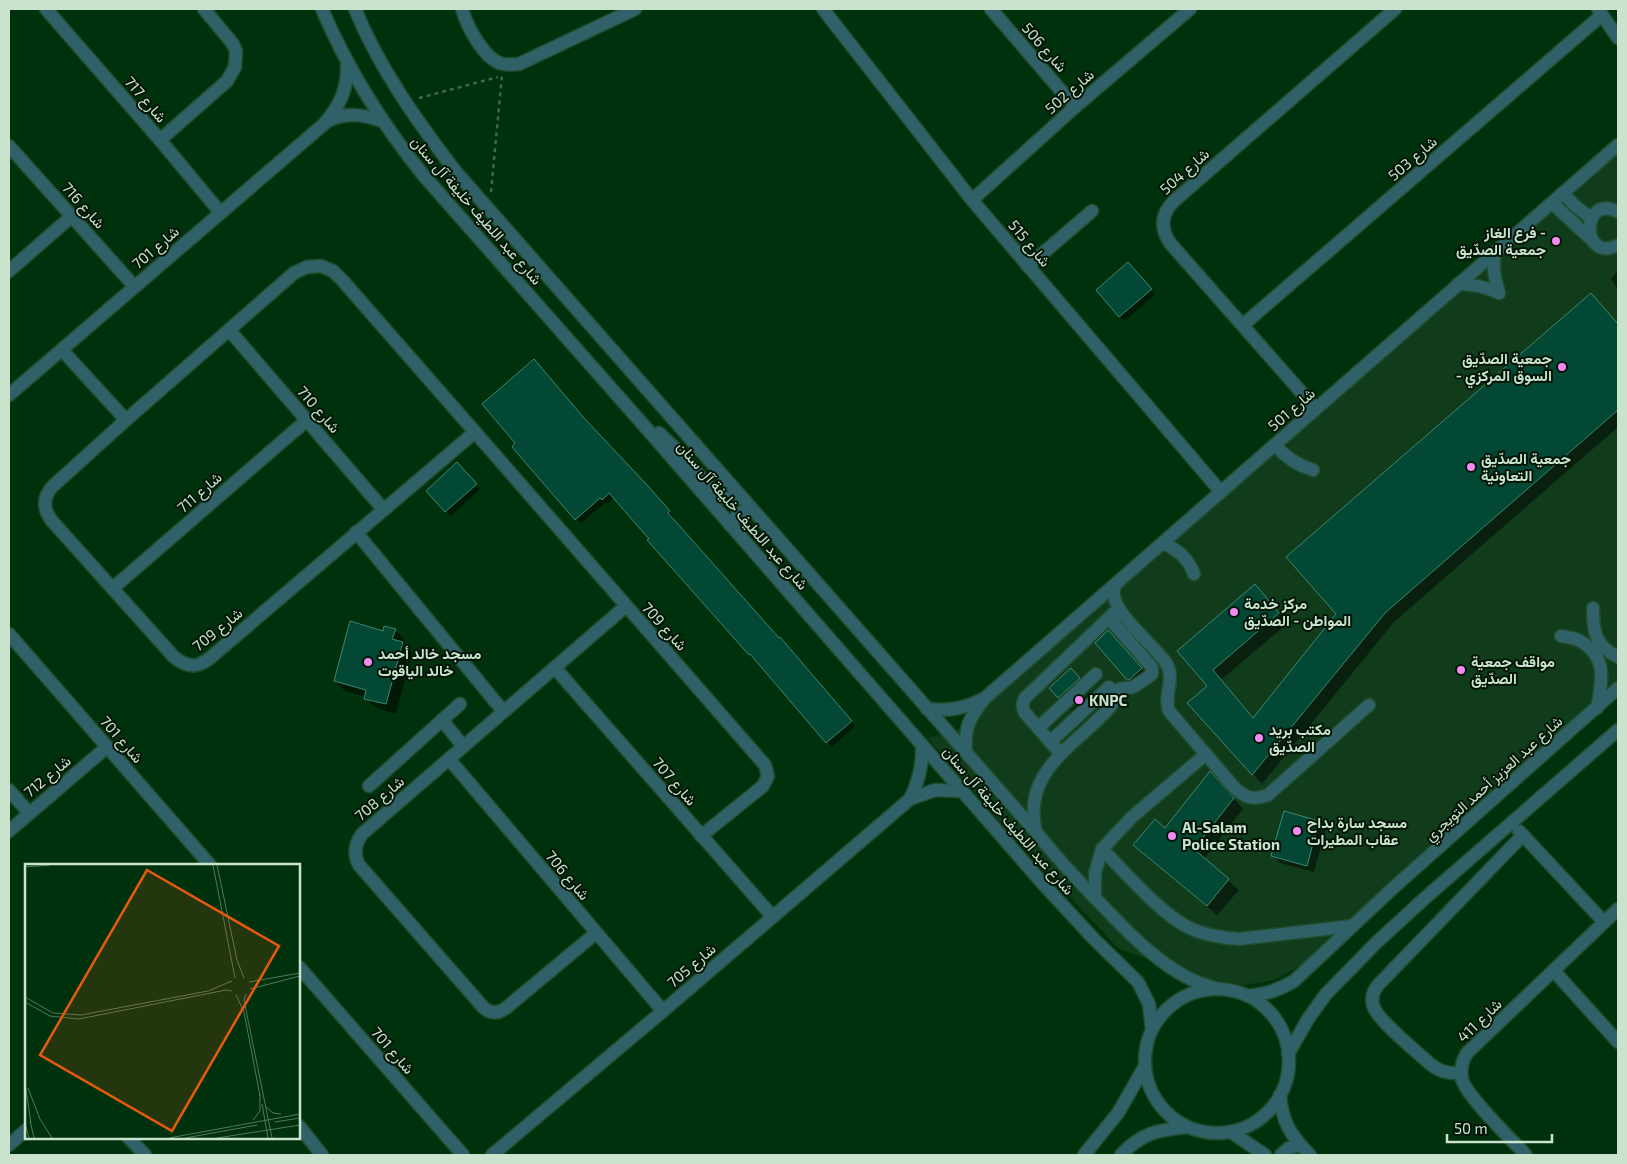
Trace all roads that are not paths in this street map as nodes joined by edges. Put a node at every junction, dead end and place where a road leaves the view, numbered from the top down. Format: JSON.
{"nodes":[{"id":1,"x":46,"y":9,"type":"edge"},
{"id":2,"x":204,"y":9,"type":"edge"},
{"id":3,"x":322,"y":9,"type":"edge"},
{"id":4,"x":355,"y":9,"type":"edge"},
{"id":5,"x":462,"y":9,"type":"edge"},
{"id":6,"x":635,"y":9,"type":"edge"},
{"id":7,"x":823,"y":9,"type":"edge"},
{"id":8,"x":991,"y":9,"type":"edge"},
{"id":9,"x":1190,"y":9,"type":"edge"},
{"id":10,"x":1395,"y":9,"type":"edge"},
{"id":11,"x":1600,"y":12,"type":"edge"},
{"id":12,"x":1618,"y":38,"type":"edge"},
{"id":13,"x":347,"y":62,"type":"junction"},
{"id":14,"x":1075,"y":107,"type":"junction"},
{"id":15,"x":382,"y":121,"type":"junction"},
{"id":16,"x":324,"y":124,"type":"junction"},
{"id":17,"x":160,"y":140,"type":"junction"},
{"id":18,"x":1618,"y":144,"type":"edge"},
{"id":19,"x":9,"y":146,"type":"edge"},
{"id":20,"x":1563,"y":193,"type":"junction"},
{"id":21,"x":972,"y":200,"type":"junction"},
{"id":22,"x":1552,"y":203,"type":"junction"},
{"id":23,"x":220,"y":212,"type":"junction"},
{"id":24,"x":1092,"y":212,"type":"dead end"},
{"id":25,"x":1618,"y":212,"type":"edge"},
{"id":26,"x":72,"y":216,"type":"junction"},
{"id":27,"x":1592,"y":218,"type":"junction"},
{"id":28,"x":1593,"y":240,"type":"junction"},
{"id":29,"x":1618,"y":245,"type":"edge"},
{"id":30,"x":1495,"y":252,"type":"junction"},
{"id":31,"x":1028,"y":266,"type":"junction"},
{"id":32,"x":9,"y":271,"type":"edge"},
{"id":33,"x":1458,"y":284,"type":"junction"},
{"id":34,"x":134,"y":286,"type":"junction"},
{"id":35,"x":1243,"y":326,"type":"junction"},
{"id":36,"x":230,"y":331,"type":"junction"},
{"id":37,"x":62,"y":350,"type":"junction"},
{"id":38,"x":9,"y":395,"type":"edge"},
{"id":39,"x":1316,"y":409,"type":"junction"},
{"id":40,"x":126,"y":420,"type":"junction"},
{"id":41,"x":307,"y":420,"type":"junction"},
{"id":42,"x":640,"y":421,"type":"junction"},
{"id":43,"x":474,"y":432,"type":"junction"},
{"id":44,"x":1275,"y":445,"type":"junction"},
{"id":45,"x":1313,"y":470,"type":"dead end"},
{"id":46,"x":1221,"y":492,"type":"junction"},
{"id":47,"x":739,"y":494,"type":"junction"},
{"id":48,"x":751,"y":508,"type":"junction"},
{"id":49,"x":383,"y":509,"type":"junction"},
{"id":50,"x":730,"y":525,"type":"junction"},
{"id":51,"x":356,"y":532,"type":"junction"},
{"id":52,"x":1163,"y":543,"type":"junction"},
{"id":53,"x":1194,"y":574,"type":"dead end"},
{"id":54,"x":1114,"y":585,"type":"junction"},
{"id":55,"x":113,"y":588,"type":"junction"},
{"id":56,"x":626,"y":606,"type":"junction"},
{"id":57,"x":1116,"y":608,"type":"junction"},
{"id":58,"x":1593,"y":608,"type":"dead end"},
{"id":59,"x":9,"y":634,"type":"edge"},
{"id":60,"x":1562,"y":636,"type":"dead end"},
{"id":61,"x":1618,"y":657,"type":"edge"},
{"id":62,"x":555,"y":668,"type":"junction"},
{"id":63,"x":1096,"y":674,"type":"dead end"},
{"id":64,"x":1109,"y":687,"type":"dead end"},
{"id":65,"x":1618,"y":688,"type":"edge"},
{"id":66,"x":985,"y":698,"type":"junction"},
{"id":67,"x":460,"y":704,"type":"dead end"},
{"id":68,"x":1369,"y":705,"type":"dead end"},
{"id":69,"x":1597,"y":708,"type":"junction"},
{"id":70,"x":927,"y":709,"type":"junction"},
{"id":71,"x":503,"y":711,"type":"junction"},
{"id":72,"x":442,"y":720,"type":"junction"},
{"id":73,"x":1038,"y":728,"type":"junction"},
{"id":74,"x":1618,"y":730,"type":"edge"},
{"id":75,"x":1050,"y":742,"type":"junction"},
{"id":76,"x":922,"y":745,"type":"junction"},
{"id":77,"x":463,"y":746,"type":"junction"},
{"id":78,"x":107,"y":747,"type":"junction"},
{"id":79,"x":966,"y":752,"type":"junction"},
{"id":80,"x":1060,"y":754,"type":"junction"},
{"id":81,"x":1206,"y":754,"type":"junction"},
{"id":82,"x":449,"y":759,"type":"junction"},
{"id":83,"x":369,"y":786,"type":"dead end"},
{"id":84,"x":9,"y":790,"type":"edge"},
{"id":85,"x":961,"y":791,"type":"junction"},
{"id":86,"x":910,"y":798,"type":"junction"},
{"id":87,"x":29,"y":813,"type":"junction"},
{"id":88,"x":1512,"y":823,"type":"junction"},
{"id":89,"x":9,"y":831,"type":"edge"},
{"id":90,"x":1036,"y":832,"type":"junction"},
{"id":91,"x":1523,"y":835,"type":"junction"},
{"id":92,"x":701,"y":836,"type":"junction"},
{"id":93,"x":1102,"y":849,"type":"junction"},
{"id":94,"x":209,"y":864,"type":"edge"},
{"id":95,"x":1095,"y":898,"type":"junction"},
{"id":96,"x":1618,"y":909,"type":"edge"},
{"id":97,"x":772,"y":916,"type":"junction"},
{"id":98,"x":1604,"y":922,"type":"junction"},
{"id":99,"x":1352,"y":926,"type":"junction"},
{"id":100,"x":596,"y":932,"type":"junction"},
{"id":101,"x":300,"y":968,"type":"edge"},
{"id":102,"x":1554,"y":971,"type":"junction"},
{"id":103,"x":1219,"y":989,"type":"junction"},
{"id":104,"x":1248,"y":996,"type":"junction"},
{"id":105,"x":663,"y":1011,"type":"junction"},
{"id":106,"x":1152,"y":1029,"type":"junction"},
{"id":107,"x":1618,"y":1042,"type":"edge"},
{"id":108,"x":1288,"y":1054,"type":"junction"},
{"id":109,"x":1145,"y":1066,"type":"junction"},
{"id":110,"x":1461,"y":1072,"type":"junction"},
{"id":111,"x":1280,"y":1095,"type":"junction"},
{"id":112,"x":300,"y":1127,"type":"edge"},
{"id":113,"x":1187,"y":1127,"type":"junction"},
{"id":114,"x":25,"y":1131,"type":"edge"},
{"id":115,"x":1231,"y":1132,"type":"junction"},
{"id":116,"x":130,"y":1139,"type":"edge"},
{"id":117,"x":1299,"y":1144,"type":"junction"},
{"id":118,"x":9,"y":1145,"type":"edge"},
{"id":119,"x":145,"y":1155,"type":"edge"},
{"id":120,"x":322,"y":1155,"type":"edge"},
{"id":121,"x":463,"y":1155,"type":"edge"},
{"id":122,"x":492,"y":1155,"type":"edge"},
{"id":123,"x":1084,"y":1155,"type":"edge"},
{"id":124,"x":1121,"y":1155,"type":"edge"},
{"id":125,"x":1265,"y":1155,"type":"edge"},
{"id":126,"x":1281,"y":1155,"type":"edge"},
{"id":127,"x":1310,"y":1155,"type":"edge"},
{"id":128,"x":1526,"y":1155,"type":"edge"}],
"edges":[{"from":1,"to":17,"type":"street","name":"شارع 717"},
{"from":2,"to":17,"type":"street"},
{"from":3,"to":13,"type":"street","name":"شارع عبد اللطيف خليفة آل سنان"},
{"from":4,"to":47,"type":"street","name":"شارع عبد اللطيف خليفة آل سنان"},
{"from":5,"to":6,"type":"street"},
{"from":7,"to":21,"type":"street","name":"شارع 515"},
{"from":8,"to":14,"type":"street","name":"شارع 506"},
{"from":9,"to":14,"type":"street","name":"شارع 502"},
{"from":10,"to":35,"type":"street","name":"شارع 504"},
{"from":11,"to":12,"type":"street"},
{"from":11,"to":35,"type":"street","name":"شارع 503"},
{"from":13,"to":15,"type":"street","name":"شارع عبد اللطيف خليفة آل سنان"},
{"from":13,"to":16,"type":"street","name":"شارع 701"},
{"from":14,"to":21,"type":"street","name":"شارع 502"},
{"from":15,"to":16,"type":"street","name":"شارع 701"},
{"from":15,"to":42,"type":"street","name":"شارع عبد اللطيف خليفة آل سنان"},
{"from":16,"to":23,"type":"street","name":"شارع 701"},
{"from":17,"to":23,"type":"street","name":"شارع 717"},
{"from":18,"to":20,"type":"street","name":"شارع 501"},
{"from":19,"to":26,"type":"street","name":"شارع 716"},
{"from":20,"to":22,"type":"street","name":"شارع 501"},
{"from":20,"to":27,"type":"street"},
{"from":21,"to":31,"type":"street","name":"شارع 515"},
{"from":22,"to":28,"type":"street"},
{"from":22,"to":30,"type":"street","name":"شارع 501"},
{"from":23,"to":34,"type":"street","name":"شارع 701"},
{"from":24,"to":31,"type":"street"},
{"from":25,"to":27,"type":"street"},
{"from":26,"to":32,"type":"street"},
{"from":26,"to":34,"type":"street","name":"شارع 716"},
{"from":27,"to":28,"type":"street"},
{"from":28,"to":29,"type":"street"},
{"from":30,"to":33,"type":"street","name":"شارع 501"},
{"from":30,"to":33,"type":"street"},
{"from":31,"to":46,"type":"street","name":"شارع 515"},
{"from":33,"to":39,"type":"street","name":"شارع 501"},
{"from":34,"to":37,"type":"street","name":"شارع 701"},
{"from":35,"to":39,"type":"street","name":"شارع 504"},
{"from":36,"to":40,"type":"street","name":"شارع 709"},
{"from":36,"to":41,"type":"street","name":"شارع 710"},
{"from":36,"to":43,"type":"street","name":"شارع 709"},
{"from":37,"to":38,"type":"street","name":"شارع 701"},
{"from":37,"to":40,"type":"street"},
{"from":39,"to":44,"type":"street","name":"شارع 501"},
{"from":40,"to":55,"type":"street","name":"شارع 709"},
{"from":41,"to":49,"type":"street","name":"شارع 710"},
{"from":41,"to":55,"type":"street","name":"شارع 711"},
{"from":42,"to":47,"type":"street"},
{"from":42,"to":50,"type":"street","name":"شارع عبد اللطيف خليفة آل سنان"},
{"from":43,"to":49,"type":"street","name":"شارع 709"},
{"from":43,"to":56,"type":"street","name":"شارع 709"},
{"from":44,"to":45,"type":"street"},
{"from":44,"to":46,"type":"street","name":"شارع 501"},
{"from":46,"to":52,"type":"street","name":"شارع 501"},
{"from":47,"to":48,"type":"street","name":"شارع عبد اللطيف خليفة آل سنان"},
{"from":48,"to":50,"type":"street"},
{"from":48,"to":70,"type":"street","name":"شارع عبد اللطيف خليفة آل سنان"},
{"from":49,"to":51,"type":"street","name":"شارع 709"},
{"from":50,"to":76,"type":"street","name":"شارع عبد اللطيف خليفة آل سنان"},
{"from":51,"to":55,"type":"street","name":"شارع 709"},
{"from":51,"to":71,"type":"street"},
{"from":52,"to":53,"type":"street"},
{"from":52,"to":54,"type":"street","name":"شارع 501"},
{"from":54,"to":57,"type":"street"},
{"from":54,"to":66,"type":"street","name":"شارع 501"},
{"from":56,"to":62,"type":"street","name":"شارع 708"},
{"from":56,"to":92,"type":"street","name":"شارع 709"},
{"from":57,"to":73,"type":"street"},
{"from":57,"to":80,"type":"street"},
{"from":57,"to":81,"type":"street"},
{"from":58,"to":61,"type":"street"},
{"from":59,"to":78,"type":"street","name":"شارع 701"},
{"from":60,"to":69,"type":"street"},
{"from":62,"to":71,"type":"street","name":"شارع 708"},
{"from":62,"to":92,"type":"street","name":"شارع 707"},
{"from":63,"to":73,"type":"street"},
{"from":64,"to":75,"type":"street"},
{"from":65,"to":69,"type":"street","name":"شارع عبد العزيز أحمد التويجري"},
{"from":66,"to":70,"type":"street","name":"شارع 501"},
{"from":66,"to":79,"type":"street","name":"شارع 501"},
{"from":67,"to":72,"type":"street"},
{"from":68,"to":81,"type":"street"},
{"from":69,"to":99,"type":"street","name":"شارع عبد العزيز أحمد التويجري"},
{"from":70,"to":79,"type":"street","name":"شارع عبد اللطيف خليفة آل سنان"},
{"from":71,"to":77,"type":"street","name":"شارع 708"},
{"from":72,"to":77,"type":"street"},
{"from":72,"to":83,"type":"street"},
{"from":73,"to":75,"type":"street"},
{"from":74,"to":88,"type":"street"},
{"from":75,"to":80,"type":"street"},
{"from":76,"to":85,"type":"street","name":"شارع عبد اللطيف خليفة آل سنان"},
{"from":76,"to":86,"type":"street","name":"شارع 705"},
{"from":77,"to":82,"type":"street","name":"شارع 708"},
{"from":78,"to":87,"type":"street","name":"شارع 712"},
{"from":78,"to":94,"type":"street","name":"شارع 701"},
{"from":79,"to":90,"type":"street","name":"شارع عبد اللطيف خليفة آل سنان"},
{"from":80,"to":90,"type":"street"},
{"from":81,"to":93,"type":"street"},
{"from":82,"to":100,"type":"street","name":"شارع 706"},
{"from":82,"to":100,"type":"street","name":"شارع 708"},
{"from":84,"to":87,"type":"street"},
{"from":85,"to":86,"type":"street","name":"شارع 705"},
{"from":85,"to":106,"type":"street","name":"شارع عبد اللطيف خليفة آل سنان"},
{"from":86,"to":97,"type":"street","name":"شارع 705"},
{"from":87,"to":89,"type":"street","name":"شارع 712"},
{"from":88,"to":91,"type":"street"},
{"from":88,"to":108,"type":"street"},
{"from":90,"to":95,"type":"street","name":"شارع عبد اللطيف خليفة آل سنان"},
{"from":91,"to":98,"type":"street"},
{"from":91,"to":110,"type":"street"},
{"from":92,"to":97,"type":"street","name":"شارع 707"},
{"from":93,"to":95,"type":"street"},
{"from":93,"to":99,"type":"street"},
{"from":95,"to":103,"type":"street","name":"شارع عبد اللطيف خليفة آل سنان"},
{"from":96,"to":98,"type":"street","name":"شارع 411"},
{"from":97,"to":105,"type":"street","name":"شارع 705"},
{"from":98,"to":102,"type":"street","name":"شارع 411"},
{"from":99,"to":104,"type":"street","name":"شارع عبد العزيز أحمد التويجري"},
{"from":100,"to":105,"type":"street","name":"شارع 706"},
{"from":101,"to":121,"type":"street","name":"شارع 701"},
{"from":102,"to":107,"type":"street"},
{"from":102,"to":110,"type":"street","name":"شارع 411"},
{"from":103,"to":104,"type":"street"},
{"from":103,"to":106,"type":"street"},
{"from":104,"to":108,"type":"street"},
{"from":105,"to":122,"type":"street","name":"شارع 705"},
{"from":106,"to":109,"type":"street"},
{"from":108,"to":111,"type":"street"},
{"from":109,"to":113,"type":"street"},
{"from":109,"to":123,"type":"street"},
{"from":110,"to":128,"type":"street"},
{"from":111,"to":115,"type":"street"},
{"from":111,"to":117,"type":"street"},
{"from":112,"to":120,"type":"street"},
{"from":113,"to":115,"type":"street"},
{"from":113,"to":124,"type":"street"},
{"from":114,"to":118,"type":"street"},
{"from":115,"to":125,"type":"street"},
{"from":116,"to":119,"type":"street"},
{"from":117,"to":126,"type":"street"},
{"from":117,"to":127,"type":"street"}]}
